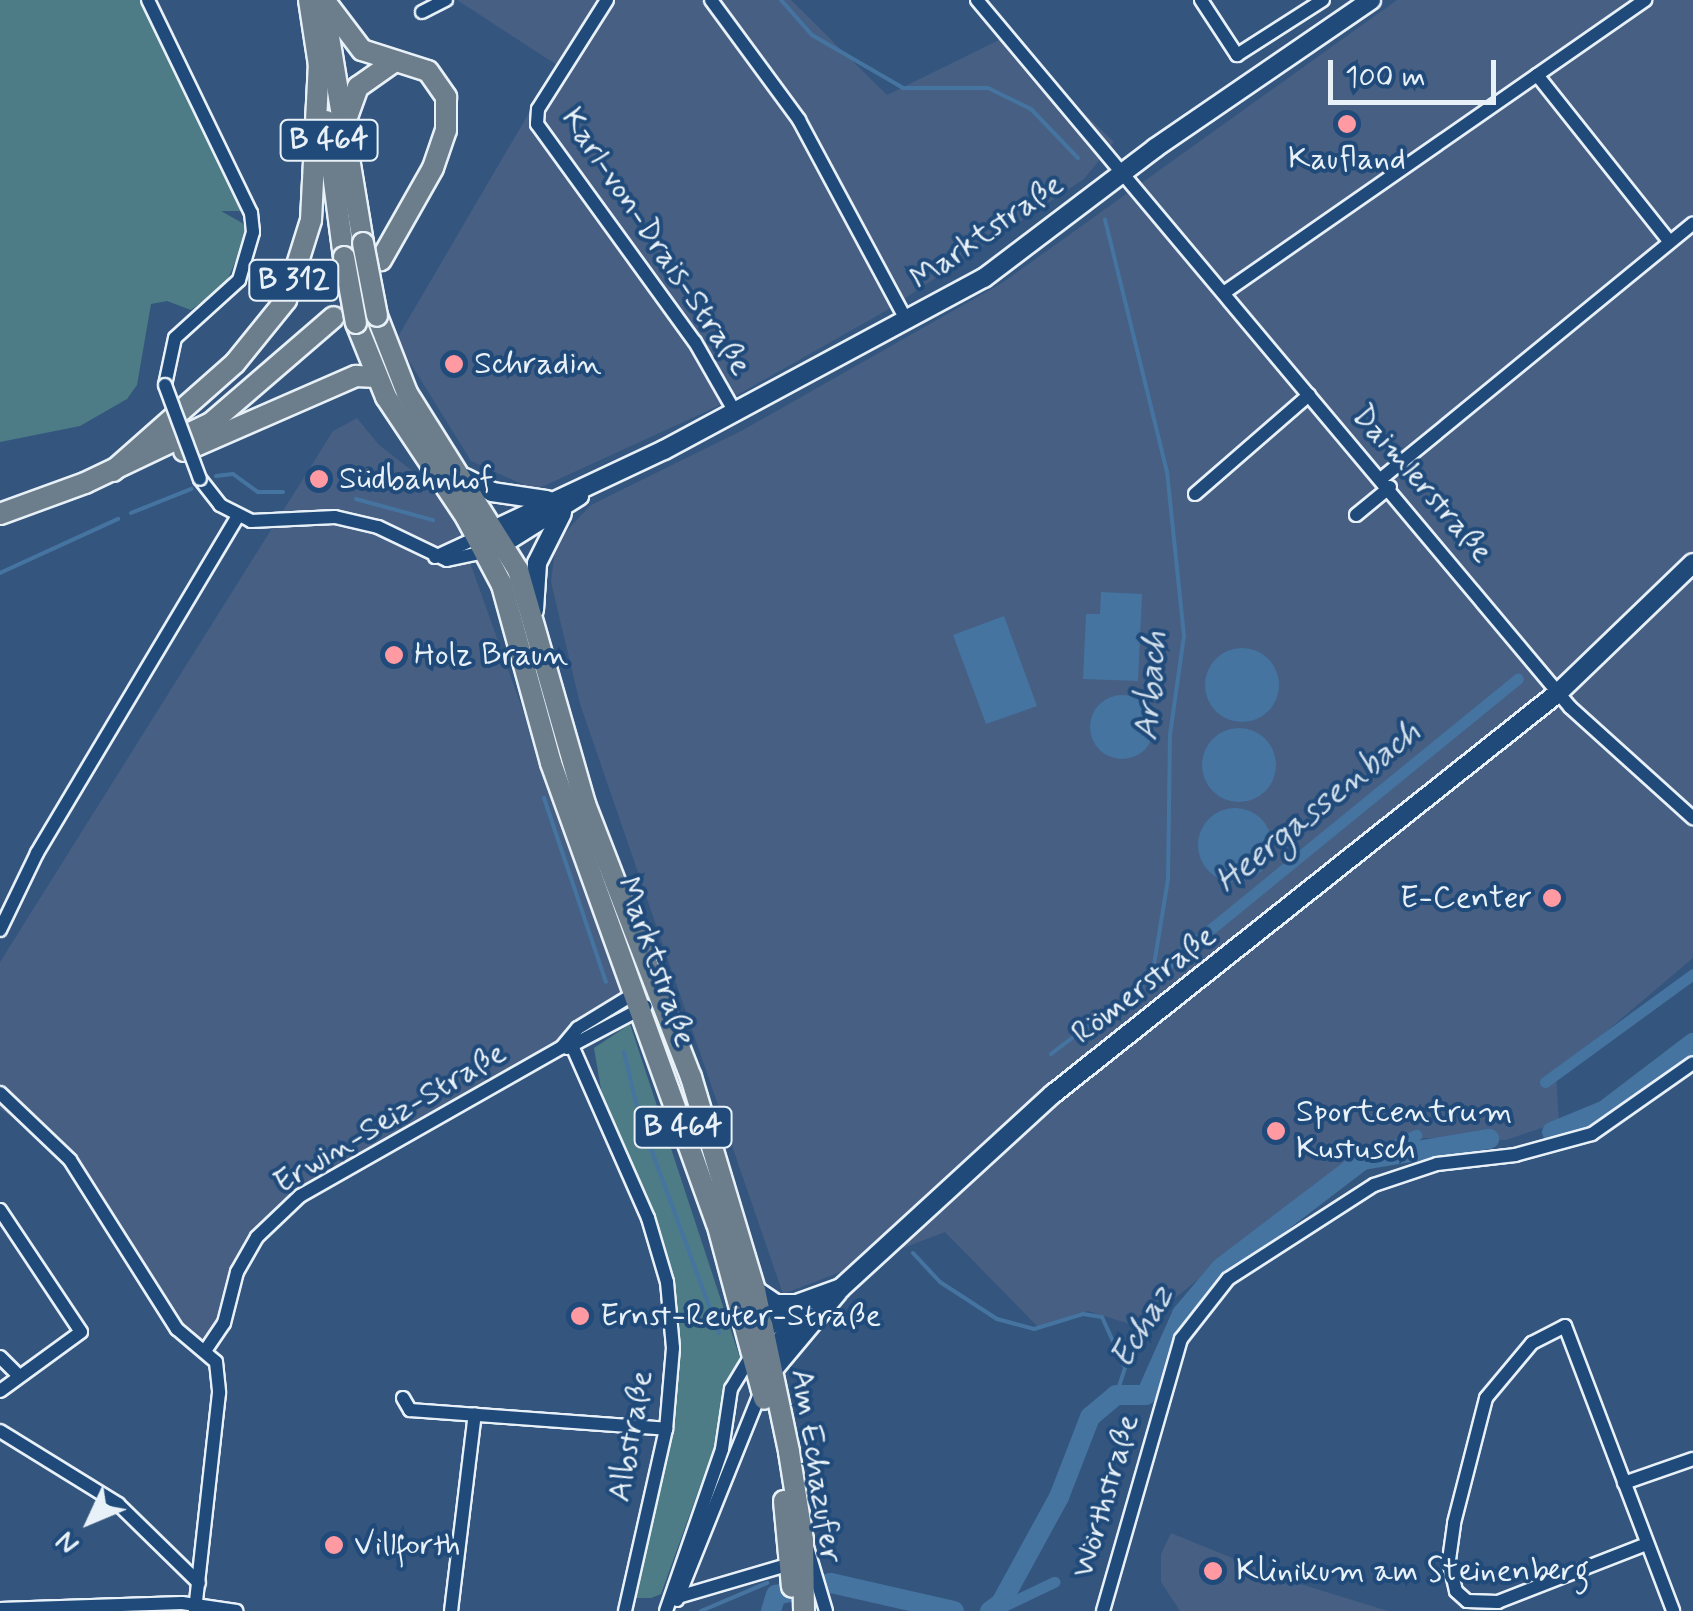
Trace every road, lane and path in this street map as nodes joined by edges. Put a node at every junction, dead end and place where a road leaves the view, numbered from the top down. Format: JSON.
{"nodes":[{"id":1,"x":148,"y":0,"type":"edge"},
{"id":2,"x":310,"y":0,"type":"edge"},
{"id":3,"x":324,"y":0,"type":"edge"},
{"id":4,"x":446,"y":0,"type":"edge"},
{"id":5,"x":606,"y":0,"type":"edge"},
{"id":6,"x":711,"y":0,"type":"edge"},
{"id":7,"x":977,"y":0,"type":"edge"},
{"id":8,"x":1201,"y":0,"type":"edge"},
{"id":9,"x":1324,"y":0,"type":"edge"},
{"id":10,"x":1372,"y":0,"type":"edge"},
{"id":11,"x":1645,"y":0,"type":"edge"},
{"id":12,"x":422,"y":12,"type":"dead end"},
{"id":13,"x":395,"y":61,"type":"junction"},
{"id":14,"x":319,"y":63,"type":"junction"},
{"id":15,"x":1537,"y":75,"type":"junction"},
{"id":16,"x":344,"y":127,"type":"junction"},
{"id":17,"x":1126,"y":170,"type":"junction"},
{"id":18,"x":1693,"y":222,"type":"edge"},
{"id":19,"x":1670,"y":242,"type":"junction"},
{"id":20,"x":381,"y":260,"type":"dead end"},
{"id":21,"x":1225,"y":292,"type":"junction"},
{"id":22,"x":334,"y":317,"type":"dead end"},
{"id":23,"x":908,"y":321,"type":"junction"},
{"id":24,"x":278,"y":368,"type":"junction"},
{"id":25,"x":366,"y":377,"type":"junction"},
{"id":26,"x":1309,"y":395,"type":"junction"},
{"id":27,"x":735,"y":412,"type":"junction"},
{"id":28,"x":149,"y":444,"type":"junction"},
{"id":29,"x":113,"y":471,"type":"junction"},
{"id":30,"x":613,"y":474,"type":"junction"},
{"id":31,"x":465,"y":478,"type":"junction"},
{"id":32,"x":1386,"y":483,"type":"junction"},
{"id":33,"x":1195,"y":494,"type":"dead end"},
{"id":34,"x":548,"y":500,"type":"junction"},
{"id":35,"x":568,"y":503,"type":"junction"},
{"id":36,"x":0,"y":514,"type":"edge"},
{"id":37,"x":1356,"y":515,"type":"dead end"},
{"id":38,"x":238,"y":516,"type":"junction"},
{"id":39,"x":492,"y":541,"type":"junction"},
{"id":40,"x":1693,"y":563,"type":"edge"},
{"id":41,"x":534,"y":616,"type":"junction"},
{"id":42,"x":1558,"y":692,"type":"junction"},
{"id":43,"x":1690,"y":811,"type":"edge"},
{"id":44,"x":0,"y":930,"type":"edge"},
{"id":45,"x":659,"y":994,"type":"junction"},
{"id":46,"x":639,"y":1000,"type":"junction"},
{"id":47,"x":567,"y":1048,"type":"junction"},
{"id":48,"x":1693,"y":1062,"type":"edge"},
{"id":49,"x":0,"y":1093,"type":"edge"},
{"id":50,"x":0,"y":1210,"type":"edge"},
{"id":51,"x":841,"y":1288,"type":"junction"},
{"id":52,"x":754,"y":1290,"type":"junction"},
{"id":53,"x":816,"y":1298,"type":"junction"},
{"id":54,"x":797,"y":1304,"type":"junction"},
{"id":55,"x":764,"y":1331,"type":"junction"},
{"id":56,"x":791,"y":1349,"type":"junction"},
{"id":57,"x":205,"y":1352,"type":"junction"},
{"id":58,"x":0,"y":1357,"type":"edge"},
{"id":59,"x":765,"y":1375,"type":"junction"},
{"id":60,"x":19,"y":1376,"type":"junction"},
{"id":61,"x":0,"y":1391,"type":"edge"},
{"id":62,"x":404,"y":1398,"type":"dead end"},
{"id":63,"x":475,"y":1414,"type":"junction"},
{"id":64,"x":666,"y":1429,"type":"junction"},
{"id":65,"x":0,"y":1432,"type":"edge"},
{"id":66,"x":1693,"y":1459,"type":"edge"},
{"id":67,"x":1624,"y":1483,"type":"junction"},
{"id":68,"x":1644,"y":1545,"type":"junction"},
{"id":69,"x":690,"y":1573,"type":"junction"},
{"id":70,"x":198,"y":1583,"type":"junction"},
{"id":71,"x":802,"y":1587,"type":"edge"},
{"id":72,"x":702,"y":1588,"type":"junction"},
{"id":73,"x":672,"y":1606,"type":"edge"},
{"id":74,"x":195,"y":1608,"type":"edge"},
{"id":75,"x":0,"y":1610,"type":"edge"},
{"id":76,"x":72,"y":1610,"type":"edge"},
{"id":77,"x":225,"y":1610,"type":"edge"},
{"id":78,"x":236,"y":1611,"type":"edge"},
{"id":79,"x":450,"y":1611,"type":"edge"},
{"id":80,"x":626,"y":1611,"type":"edge"},
{"id":81,"x":826,"y":1611,"type":"edge"},
{"id":82,"x":1103,"y":1611,"type":"edge"},
{"id":83,"x":1673,"y":1611,"type":"edge"}],
"edges":[{"from":1,"to":38,"type":"street","bridge":true},
{"from":2,"to":14,"type":"main road","number":"B 312"},
{"from":3,"to":13,"type":"main road","number":"B 312"},
{"from":3,"to":16,"type":"main road"},
{"from":4,"to":12,"type":"street"},
{"from":5,"to":27,"type":"street","name":"Karl-von-Drais-Straße"},
{"from":6,"to":23,"type":"street"},
{"from":7,"to":17,"type":"street","name":"Daimlerstraße"},
{"from":8,"to":9,"type":"street"},
{"from":10,"to":17,"type":"main road","name":"Marktstraße"},
{"from":11,"to":15,"type":"street"},
{"from":13,"to":16,"type":"main road"},
{"from":13,"to":20,"type":"main road","number":"B 312"},
{"from":14,"to":25,"type":"main road","number":"B 464","bridge":true},
{"from":14,"to":28,"type":"main road","number":"B 312"},
{"from":15,"to":19,"type":"street"},
{"from":15,"to":21,"type":"street"},
{"from":16,"to":31,"type":"main road","number":"B 464","bridge":true},
{"from":17,"to":21,"type":"street","name":"Daimlerstraße"},
{"from":17,"to":23,"type":"main road","name":"Marktstraße"},
{"from":18,"to":19,"type":"street"},
{"from":19,"to":32,"type":"street"},
{"from":21,"to":26,"type":"street","name":"Daimlerstraße"},
{"from":22,"to":24,"type":"main road","number":"B 312"},
{"from":23,"to":27,"type":"main road","name":"Marktstraße"},
{"from":24,"to":28,"type":"main road","number":"B 312"},
{"from":24,"to":29,"type":"main road","number":"B 312"},
{"from":25,"to":29,"type":"main road","number":"B 312"},
{"from":25,"to":39,"type":"main road","number":"B 464"},
{"from":26,"to":32,"type":"street","name":"Daimlerstraße"},
{"from":26,"to":33,"type":"street"},
{"from":27,"to":30,"type":"main road","name":"Marktstraße"},
{"from":28,"to":29,"type":"main road","number":"B 312"},
{"from":29,"to":36,"type":"main road","number":"B 312"},
{"from":30,"to":34,"type":"main road","name":"Marktstraße"},
{"from":30,"to":35,"type":"main road","name":"Marktstraße"},
{"from":31,"to":34,"type":"main road"},
{"from":31,"to":39,"type":"main road","number":"B 464"},
{"from":32,"to":37,"type":"street"},
{"from":32,"to":42,"type":"street","name":"Daimlerstraße"},
{"from":34,"to":39,"type":"main road","name":"Marktstraße"},
{"from":35,"to":39,"type":"main road","name":"Marktstraße"},
{"from":35,"to":41,"type":"main road"},
{"from":38,"to":39,"type":"street"},
{"from":38,"to":44,"type":"street"},
{"from":39,"to":41,"type":"main road","name":"Marktstraße","number":"B 464"},
{"from":39,"to":46,"type":"main road","name":"Marktstraße","number":"B 464"},
{"from":40,"to":42,"type":"main road","name":"Römerstraße"},
{"from":41,"to":45,"type":"main road","name":"Marktstraße","number":"B 464"},
{"from":42,"to":43,"type":"street","name":"Daimlerstraße"},
{"from":42,"to":51,"type":"main road","name":"Römerstraße"},
{"from":45,"to":46,"type":"street","name":"Erwin-Seiz-Straße"},
{"from":45,"to":52,"type":"main road","name":"Marktstraße","number":"B 464"},
{"from":46,"to":47,"type":"street","name":"Erwin-Seiz-Straße"},
{"from":46,"to":47,"type":"street","name":"Erwin-Seiz-Straße"},
{"from":46,"to":59,"type":"main road","name":"Marktstraße","number":"B 464"},
{"from":47,"to":57,"type":"street","name":"Erwin-Seiz-Straße"},
{"from":47,"to":64,"type":"street","name":"Albstraße"},
{"from":48,"to":82,"type":"street","name":"Wörthstraße"},
{"from":49,"to":57,"type":"street"},
{"from":50,"to":60,"type":"street"},
{"from":51,"to":53,"type":"main road","name":"Römerstraße"},
{"from":51,"to":56,"type":"main road"},
{"from":52,"to":54,"type":"main road"},
{"from":52,"to":55,"type":"main road","name":"Marktstraße","number":"B 464"},
{"from":53,"to":54,"type":"main road","name":"Römerstraße"},
{"from":53,"to":59,"type":"main road","name":"Römerstraße"},
{"from":54,"to":55,"type":"main road","name":"Römerstraße"},
{"from":55,"to":59,"type":"main road","name":"Am Echazufer","number":"B 464"},
{"from":56,"to":59,"type":"main road"},
{"from":56,"to":59,"type":"main road"},
{"from":57,"to":70,"type":"street"},
{"from":58,"to":60,"type":"street"},
{"from":59,"to":69,"type":"street"},
{"from":59,"to":71,"type":"main road","name":"Am Echazufer","number":"B 464"},
{"from":59,"to":71,"type":"main road","name":"Am Echazufer","number":"B 464"},
{"from":59,"to":73,"type":"street"},
{"from":60,"to":61,"type":"street"},
{"from":62,"to":63,"type":"street"},
{"from":63,"to":64,"type":"street"},
{"from":63,"to":79,"type":"street"},
{"from":64,"to":80,"type":"street","name":"Albstraße"},
{"from":65,"to":70,"type":"street"},
{"from":66,"to":67,"type":"street"},
{"from":67,"to":68,"type":"street"},
{"from":67,"to":68,"type":"street"},
{"from":68,"to":83,"type":"street"},
{"from":69,"to":72,"type":"street"},
{"from":69,"to":73,"type":"street"},
{"from":70,"to":74,"type":"street"},
{"from":71,"to":72,"type":"street"},
{"from":71,"to":81,"type":"street"},
{"from":72,"to":73,"type":"street"},
{"from":74,"to":76,"type":"street"},
{"from":74,"to":77,"type":"street"},
{"from":75,"to":76,"type":"street"},
{"from":77,"to":78,"type":"street"}]}
